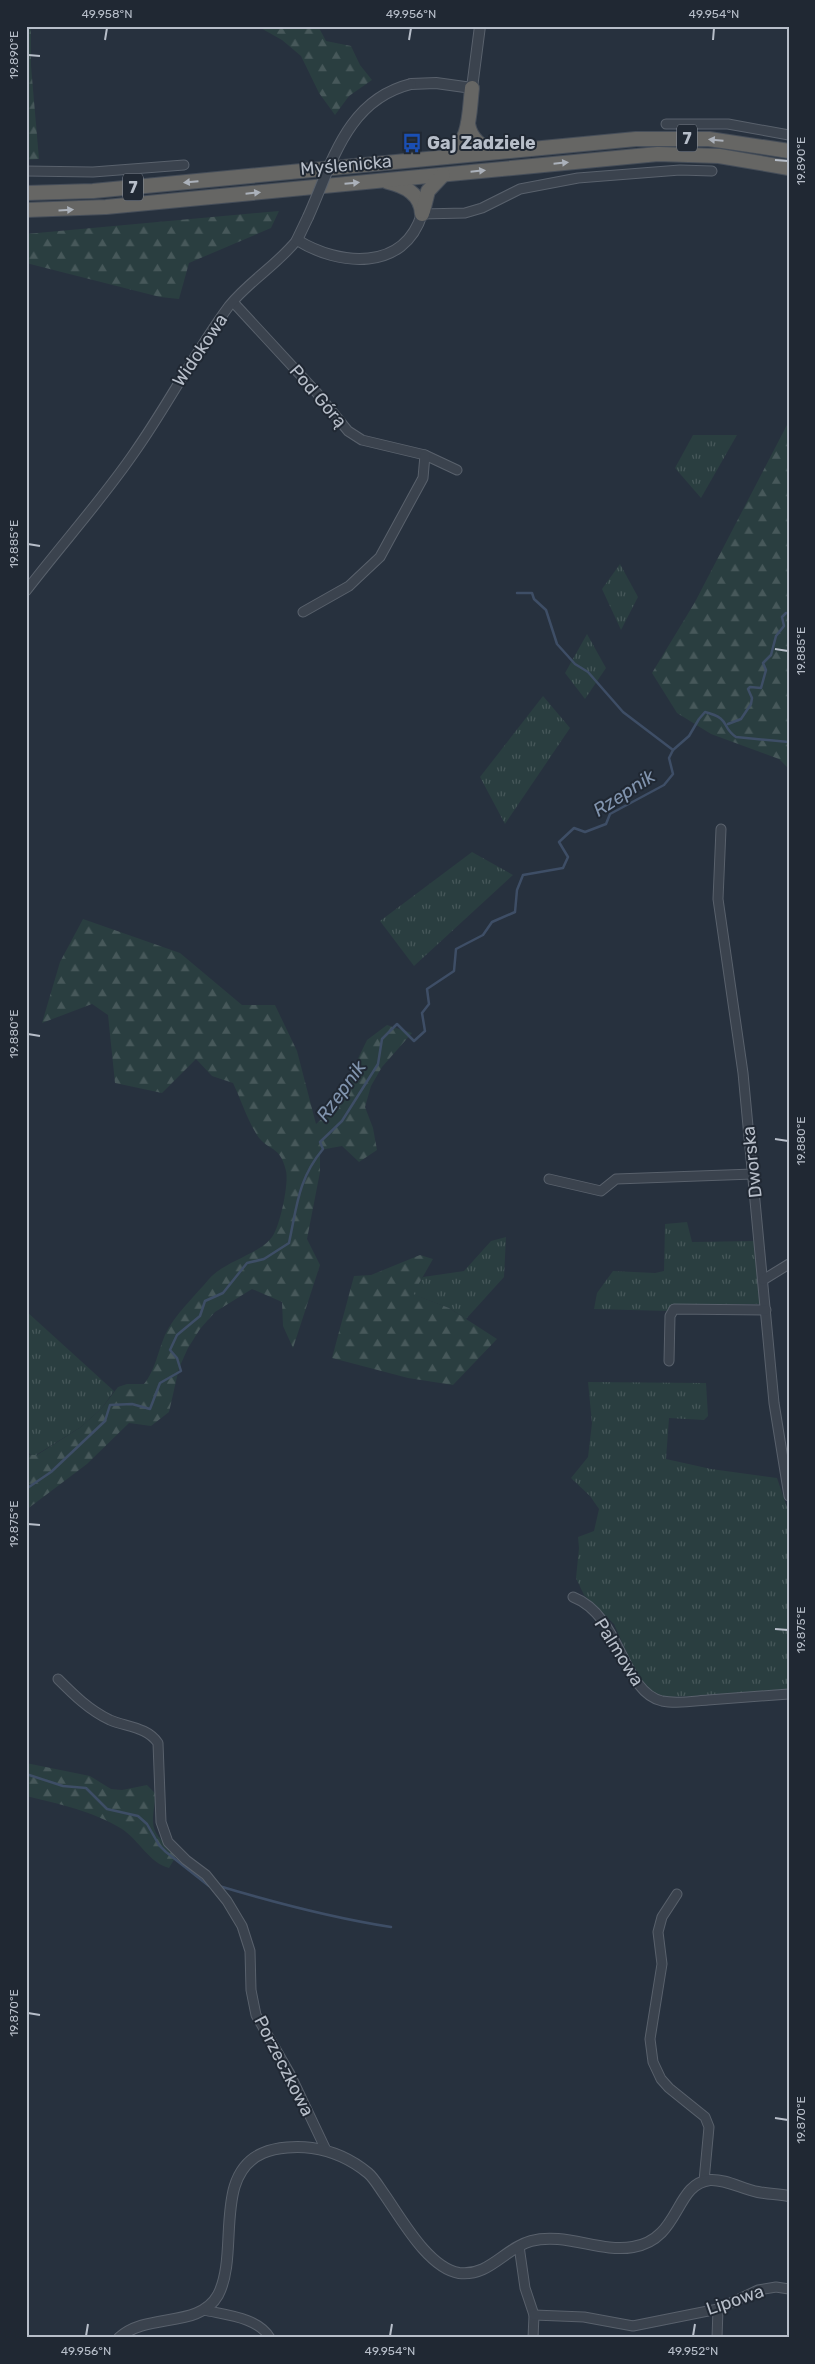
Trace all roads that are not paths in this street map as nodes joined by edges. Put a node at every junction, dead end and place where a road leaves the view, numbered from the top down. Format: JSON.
{"nodes":[{"id":1,"x":480,"y":26,"type":"edge"},
{"id":2,"x":472,"y":88,"type":"junction"},
{"id":3,"x":468,"y":124,"type":"junction"},
{"id":4,"x":666,"y":124,"type":"dead end"},
{"id":5,"x":789,"y":136,"type":"edge"},
{"id":6,"x":789,"y":150,"type":"edge"},
{"id":7,"x":505,"y":152,"type":"junction"},
{"id":8,"x":442,"y":158,"type":"junction"},
{"id":9,"x":184,"y":165,"type":"dead end"},
{"id":10,"x":789,"y":168,"type":"edge"},
{"id":11,"x":26,"y":171,"type":"edge"},
{"id":12,"x":712,"y":171,"type":"dead end"},
{"id":13,"x":443,"y":175,"type":"junction"},
{"id":14,"x":377,"y":181,"type":"junction"},
{"id":15,"x":26,"y":194,"type":"edge"},
{"id":16,"x":26,"y":210,"type":"edge"},
{"id":17,"x":422,"y":214,"type":"junction"},
{"id":18,"x":297,"y":240,"type":"junction"},
{"id":19,"x":233,"y":302,"type":"junction"},
{"id":20,"x":425,"y":455,"type":"junction"},
{"id":21,"x":457,"y":470,"type":"dead end"},
{"id":22,"x":26,"y":591,"type":"edge"},
{"id":23,"x":303,"y":612,"type":"dead end"},
{"id":24,"x":721,"y":829,"type":"dead end"},
{"id":25,"x":753,"y":1174,"type":"junction"},
{"id":26,"x":548,"y":1179,"type":"dead end"},
{"id":27,"x":789,"y":1264,"type":"edge"},
{"id":28,"x":763,"y":1280,"type":"junction"},
{"id":29,"x":766,"y":1310,"type":"junction"},
{"id":30,"x":669,"y":1361,"type":"dead end"},
{"id":31,"x":789,"y":1496,"type":"edge"},
{"id":32,"x":573,"y":1597,"type":"dead end"},
{"id":33,"x":58,"y":1679,"type":"dead end"},
{"id":34,"x":789,"y":1694,"type":"edge"},
{"id":35,"x":677,"y":1894,"type":"dead end"},
{"id":36,"x":326,"y":2150,"type":"junction"},
{"id":37,"x":704,"y":2181,"type":"junction"},
{"id":38,"x":789,"y":2196,"type":"edge"},
{"id":39,"x":520,"y":2246,"type":"junction"},
{"id":40,"x":789,"y":2289,"type":"edge"},
{"id":41,"x":718,"y":2309,"type":"junction"},
{"id":42,"x":204,"y":2310,"type":"junction"},
{"id":43,"x":534,"y":2315,"type":"junction"},
{"id":44,"x":119,"y":2338,"type":"edge"},
{"id":45,"x":270,"y":2338,"type":"edge"},
{"id":46,"x":533,"y":2338,"type":"edge"},
{"id":47,"x":718,"y":2338,"type":"edge"}],
"edges":[{"from":1,"to":2,"type":"street"},
{"from":2,"to":3,"type":"highway"},
{"from":2,"to":18,"type":"street","bridge":true},
{"from":3,"to":7,"type":"highway"},
{"from":3,"to":8,"type":"highway"},
{"from":4,"to":5,"type":"street"},
{"from":6,"to":7,"type":"highway","name":"Myślenicka","number":"7","one_way":true},
{"from":7,"to":8,"type":"highway","name":"Myślenicka","number":"7"},
{"from":8,"to":15,"type":"highway","name":"Myślenicka","number":"7","one_way":true},
{"from":9,"to":11,"type":"street"},
{"from":13,"to":10,"type":"highway","name":"Myślenicka","number":"7","one_way":true},
{"from":12,"to":17,"type":"street"},
{"from":13,"to":14,"type":"highway","name":"Myślenicka","number":"7"},
{"from":13,"to":17,"type":"highway"},
{"from":16,"to":14,"type":"highway","name":"Myślenicka","number":"7","one_way":true},
{"from":14,"to":17,"type":"highway"},
{"from":17,"to":18,"type":"street"},
{"from":18,"to":19,"type":"street","name":"Widokowa"},
{"from":19,"to":20,"type":"street","name":"Pod Górą"},
{"from":19,"to":22,"type":"street","name":"Widokowa"},
{"from":20,"to":21,"type":"street","name":"Pod Górą"},
{"from":20,"to":23,"type":"street"},
{"from":24,"to":25,"type":"street","name":"Dworska"},
{"from":25,"to":26,"type":"street"},
{"from":25,"to":28,"type":"street","name":"Dworska"},
{"from":27,"to":28,"type":"street"},
{"from":28,"to":29,"type":"street","name":"Dworska"},
{"from":29,"to":30,"type":"street"},
{"from":29,"to":31,"type":"street","name":"Dworska"},
{"from":32,"to":34,"type":"street","name":"Palmowa"},
{"from":33,"to":36,"type":"street","name":"Porzeczkowa"},
{"from":35,"to":37,"type":"street"},
{"from":36,"to":39,"type":"street"},
{"from":36,"to":42,"type":"street"},
{"from":37,"to":38,"type":"street"},
{"from":37,"to":39,"type":"street"},
{"from":39,"to":43,"type":"street"},
{"from":40,"to":41,"type":"street","name":"Lipowa"},
{"from":41,"to":43,"type":"street","name":"Lipowa"},
{"from":41,"to":47,"type":"street"},
{"from":42,"to":44,"type":"street"},
{"from":42,"to":45,"type":"street"},
{"from":43,"to":46,"type":"street"}]}
